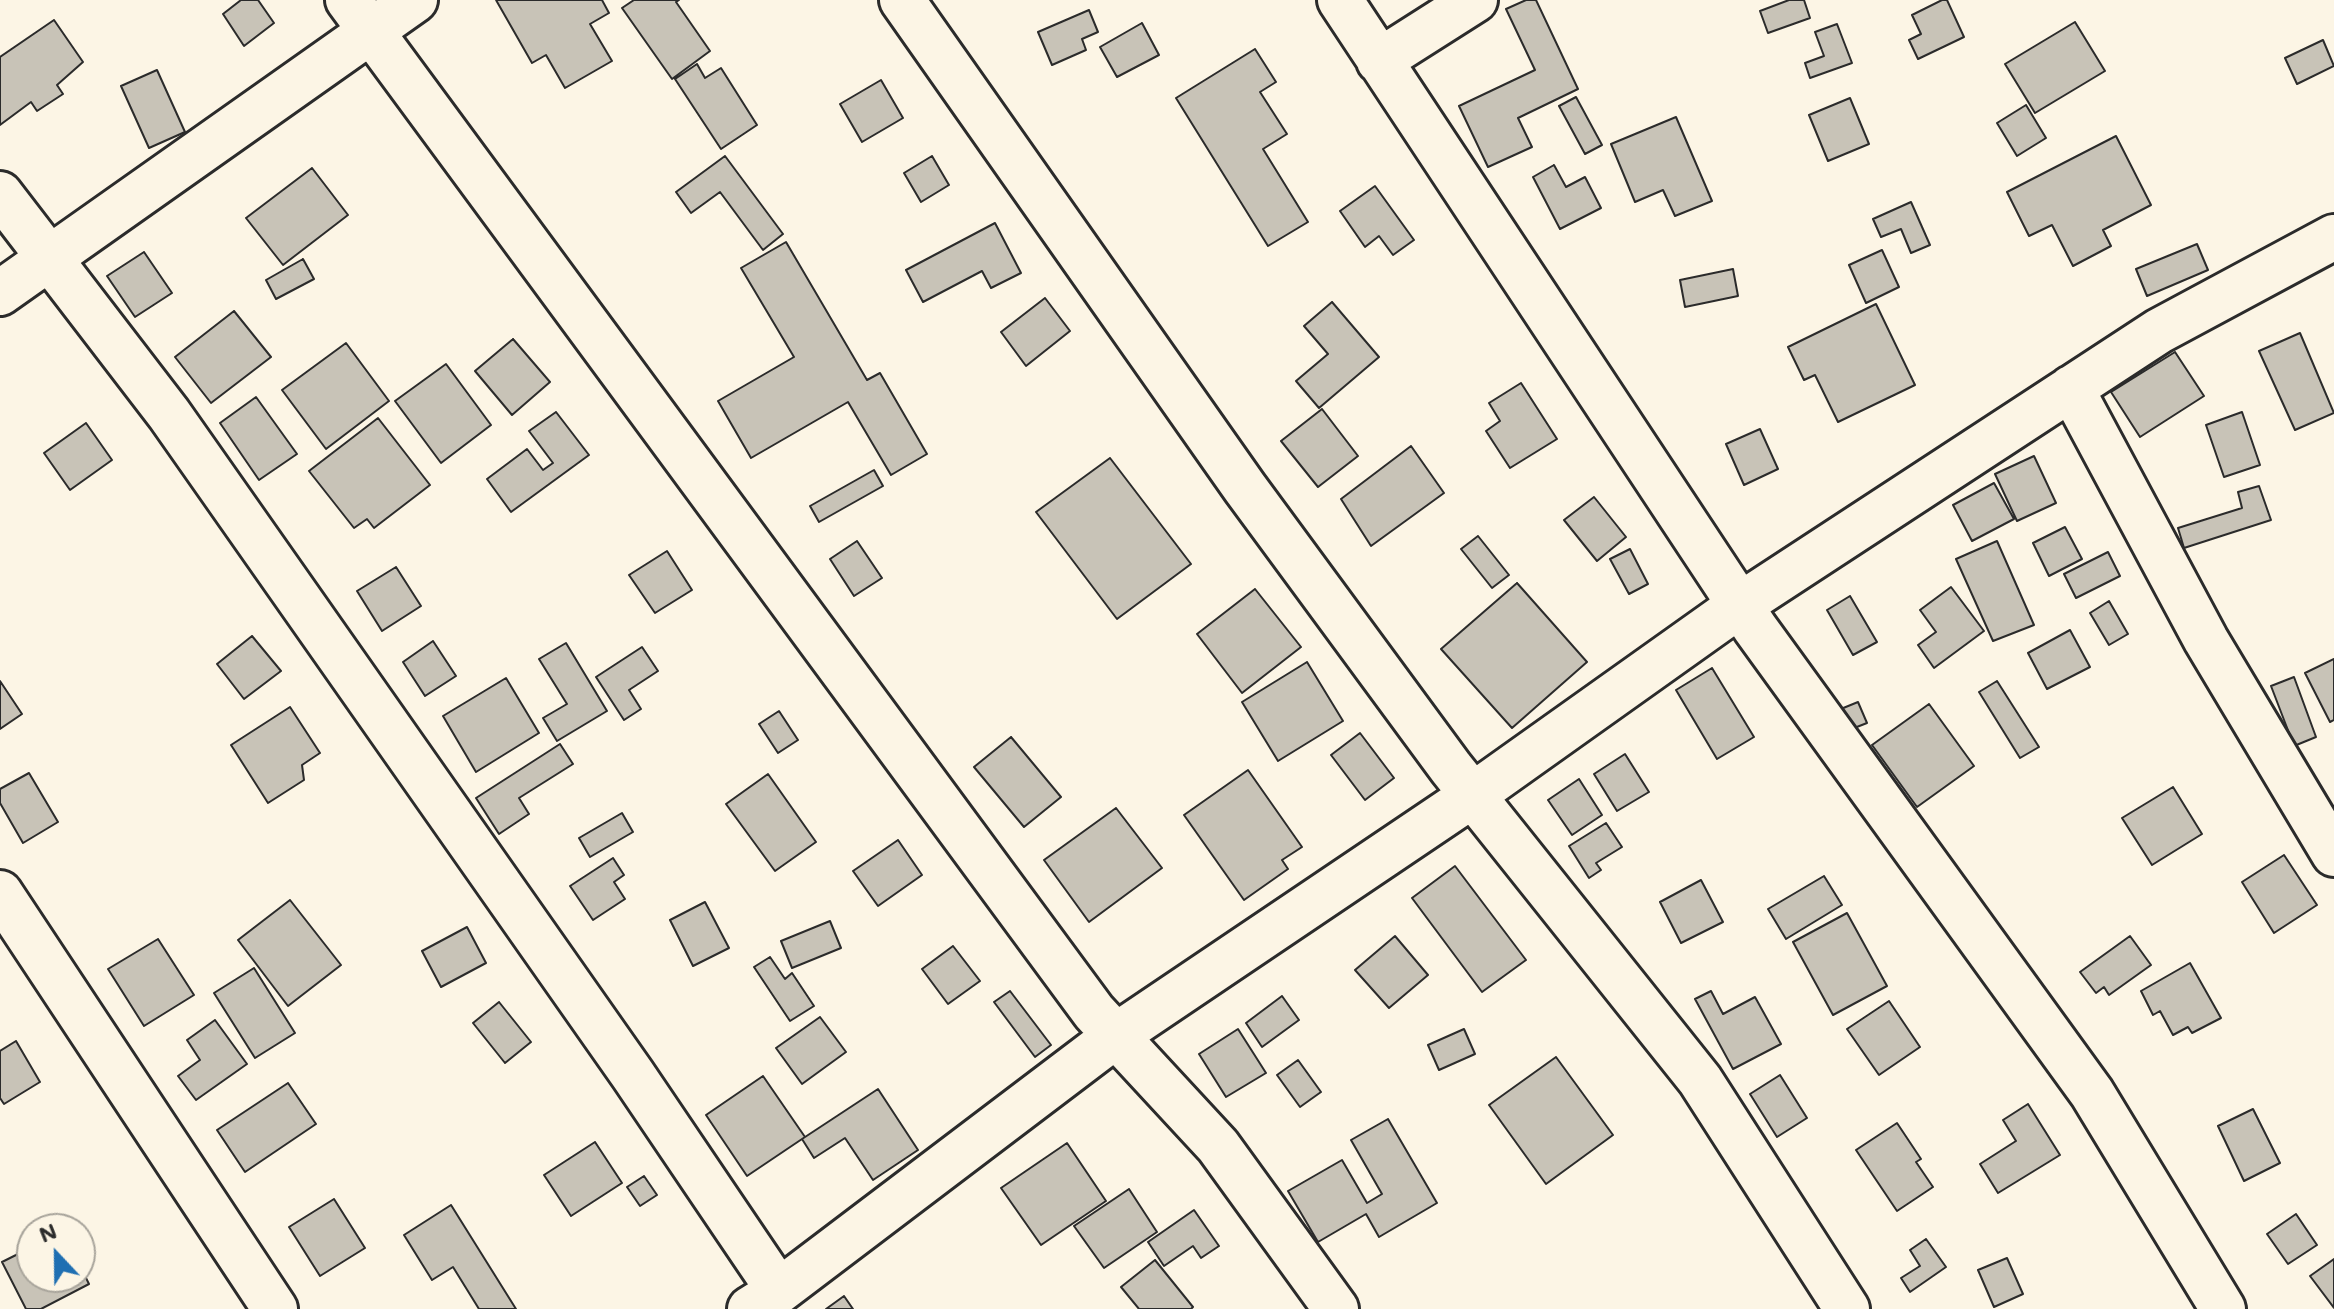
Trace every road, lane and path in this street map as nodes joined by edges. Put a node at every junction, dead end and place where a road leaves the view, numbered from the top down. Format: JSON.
{"nodes":[{"id":1,"x":415,"y":0,"type":"edge"},
{"id":2,"x":902,"y":0,"type":"edge"},
{"id":3,"x":1340,"y":0,"type":"edge"},
{"id":4,"x":1475,"y":0,"type":"edge"},
{"id":5,"x":359,"y":15,"type":"edge"},
{"id":6,"x":1379,"y":61,"type":"junction"},
{"id":7,"x":0,"y":194,"type":"edge"},
{"id":8,"x":2334,"y":237,"type":"edge"},
{"id":9,"x":50,"y":259,"type":"junction"},
{"id":10,"x":0,"y":293,"type":"edge"},
{"id":11,"x":2071,"y":388,"type":"junction"},
{"id":12,"x":1740,"y":605,"type":"junction"},
{"id":13,"x":1473,"y":795,"type":"junction"},
{"id":14,"x":2334,"y":854,"type":"edge"},
{"id":15,"x":0,"y":893,"type":"edge"},
{"id":16,"x":1114,"y":1037,"type":"junction"},
{"id":17,"x":765,"y":1300,"type":"edge"},
{"id":18,"x":275,"y":1309,"type":"edge"},
{"id":19,"x":1336,"y":1309,"type":"edge"},
{"id":20,"x":1847,"y":1309,"type":"edge"},
{"id":21,"x":2223,"y":1309,"type":"edge"}],
"edges":[{"from":1,"to":5,"type":"street"},
{"from":2,"to":13,"type":"street"},
{"from":3,"to":6,"type":"street"},
{"from":4,"to":6,"type":"street"},
{"from":5,"to":9,"type":"street"},
{"from":5,"to":16,"type":"street"},
{"from":6,"to":12,"type":"street"},
{"from":7,"to":9,"type":"street"},
{"from":8,"to":11,"type":"street"},
{"from":9,"to":10,"type":"street"},
{"from":9,"to":17,"type":"street"},
{"from":11,"to":12,"type":"street"},
{"from":11,"to":14,"type":"street"},
{"from":12,"to":13,"type":"street"},
{"from":12,"to":21,"type":"street"},
{"from":13,"to":16,"type":"street"},
{"from":13,"to":20,"type":"street"},
{"from":15,"to":18,"type":"street"},
{"from":16,"to":17,"type":"street"},
{"from":16,"to":19,"type":"street"}]}
